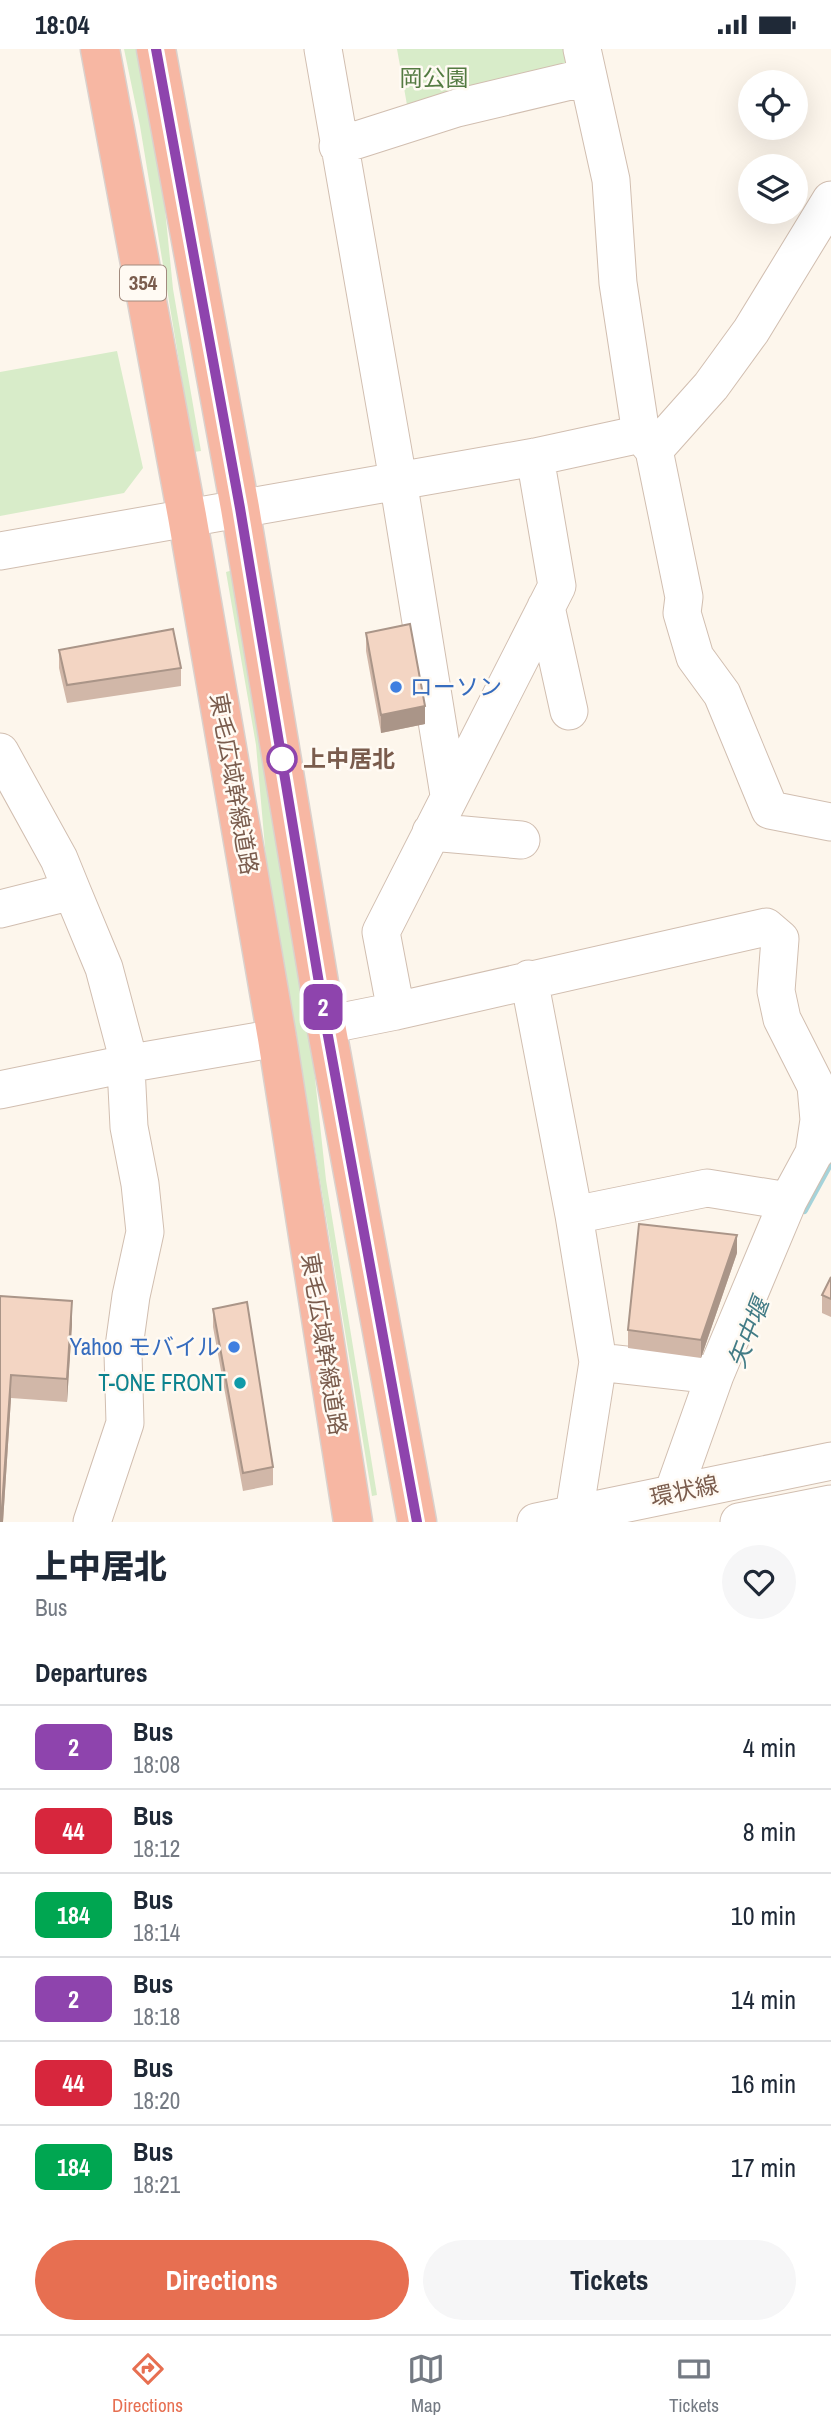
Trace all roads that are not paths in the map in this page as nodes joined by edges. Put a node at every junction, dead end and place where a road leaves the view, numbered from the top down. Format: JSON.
{"nodes":[{"id":1,"x":100,"y":49,"type":"edge"},
{"id":2,"x":156,"y":49,"type":"edge"},
{"id":3,"x":323,"y":49,"type":"edge"},
{"id":4,"x":584,"y":63,"type":"edge"},
{"id":5,"x":338,"y":146,"type":"junction"},
{"id":6,"x":831,"y":200,"type":"edge"},
{"id":7,"x":648,"y":442,"type":"junction"},
{"id":8,"x":535,"y":457,"type":"junction"},
{"id":9,"x":398,"y":480,"type":"junction"},
{"id":10,"x":240,"y":508,"type":"junction"},
{"id":11,"x":187,"y":516,"type":"junction"},
{"id":12,"x":0,"y":551,"type":"edge"},
{"id":13,"x":546,"y":607,"type":"junction"},
{"id":14,"x":569,"y":711,"type":"dead end"},
{"id":15,"x":0,"y":752,"type":"edge"},
{"id":16,"x":449,"y":795,"type":"junction"},
{"id":17,"x":831,"y":822,"type":"edge"},
{"id":18,"x":431,"y":832,"type":"junction"},
{"id":19,"x":521,"y":840,"type":"dead end"},
{"id":20,"x":72,"y":891,"type":"junction"},
{"id":21,"x":0,"y":909,"type":"edge"},
{"id":22,"x":529,"y":979,"type":"junction"},
{"id":23,"x":396,"y":1011,"type":"junction"},
{"id":24,"x":326,"y":1025,"type":"junction"},
{"id":25,"x":277,"y":1038,"type":"junction"},
{"id":26,"x":126,"y":1064,"type":"junction"},
{"id":27,"x":0,"y":1090,"type":"edge"},
{"id":28,"x":813,"y":1169,"type":"edge"},
{"id":29,"x":573,"y":1215,"type":"junction"},
{"id":30,"x":598,"y":1362,"type":"junction"},
{"id":31,"x":715,"y":1375,"type":"junction"},
{"id":32,"x":831,"y":1461,"type":"edge"},
{"id":33,"x":673,"y":1493,"type":"junction"},
{"id":34,"x":831,"y":1504,"type":"edge"},
{"id":35,"x":574,"y":1514,"type":"junction"},
{"id":36,"x":92,"y":1522,"type":"edge"},
{"id":37,"x":353,"y":1522,"type":"edge"},
{"id":38,"x":417,"y":1522,"type":"edge"},
{"id":39,"x":536,"y":1522,"type":"edge"},
{"id":40,"x":739,"y":1522,"type":"edge"}],
"edges":[{"from":1,"to":11,"type":"highway","name":"東毛広域幹線道路","number":"354"},
{"from":2,"to":10,"type":"highway","number":"354"},
{"from":3,"to":5,"type":"street"},
{"from":4,"to":5,"type":"street"},
{"from":4,"to":7,"type":"street"},
{"from":5,"to":9,"type":"street"},
{"from":6,"to":7,"type":"street"},
{"from":7,"to":8,"type":"street"},
{"from":7,"to":17,"type":"street"},
{"from":8,"to":9,"type":"street"},
{"from":8,"to":13,"type":"street"},
{"from":9,"to":10,"type":"street"},
{"from":9,"to":16,"type":"street"},
{"from":10,"to":11,"type":"street"},
{"from":10,"to":24,"type":"highway","number":"354"},
{"from":11,"to":12,"type":"street"},
{"from":11,"to":25,"type":"highway","name":"東毛広域幹線道路","number":"354"},
{"from":13,"to":14,"type":"street"},
{"from":13,"to":16,"type":"street"},
{"from":15,"to":20,"type":"street"},
{"from":16,"to":18,"type":"street"},
{"from":18,"to":19,"type":"street"},
{"from":18,"to":23,"type":"street"},
{"from":20,"to":21,"type":"street"},
{"from":20,"to":26,"type":"street"},
{"from":22,"to":23,"type":"street"},
{"from":22,"to":28,"type":"street"},
{"from":22,"to":29,"type":"street"},
{"from":23,"to":24,"type":"street"},
{"from":24,"to":38,"type":"highway","number":"354"},
{"from":25,"to":26,"type":"street"},
{"from":25,"to":37,"type":"highway","name":"東毛広域幹線道路","number":"354"},
{"from":26,"to":27,"type":"street"},
{"from":26,"to":36,"type":"street"},
{"from":28,"to":29,"type":"street"},
{"from":28,"to":31,"type":"street"},
{"from":29,"to":30,"type":"street"},
{"from":30,"to":31,"type":"street"},
{"from":30,"to":35,"type":"street"},
{"from":31,"to":33,"type":"street"},
{"from":32,"to":33,"type":"street","name":"環状線"},
{"from":33,"to":35,"type":"street","name":"環状線"},
{"from":34,"to":40,"type":"street","name":"環状線"},
{"from":35,"to":39,"type":"street","name":"環状線"}]}
